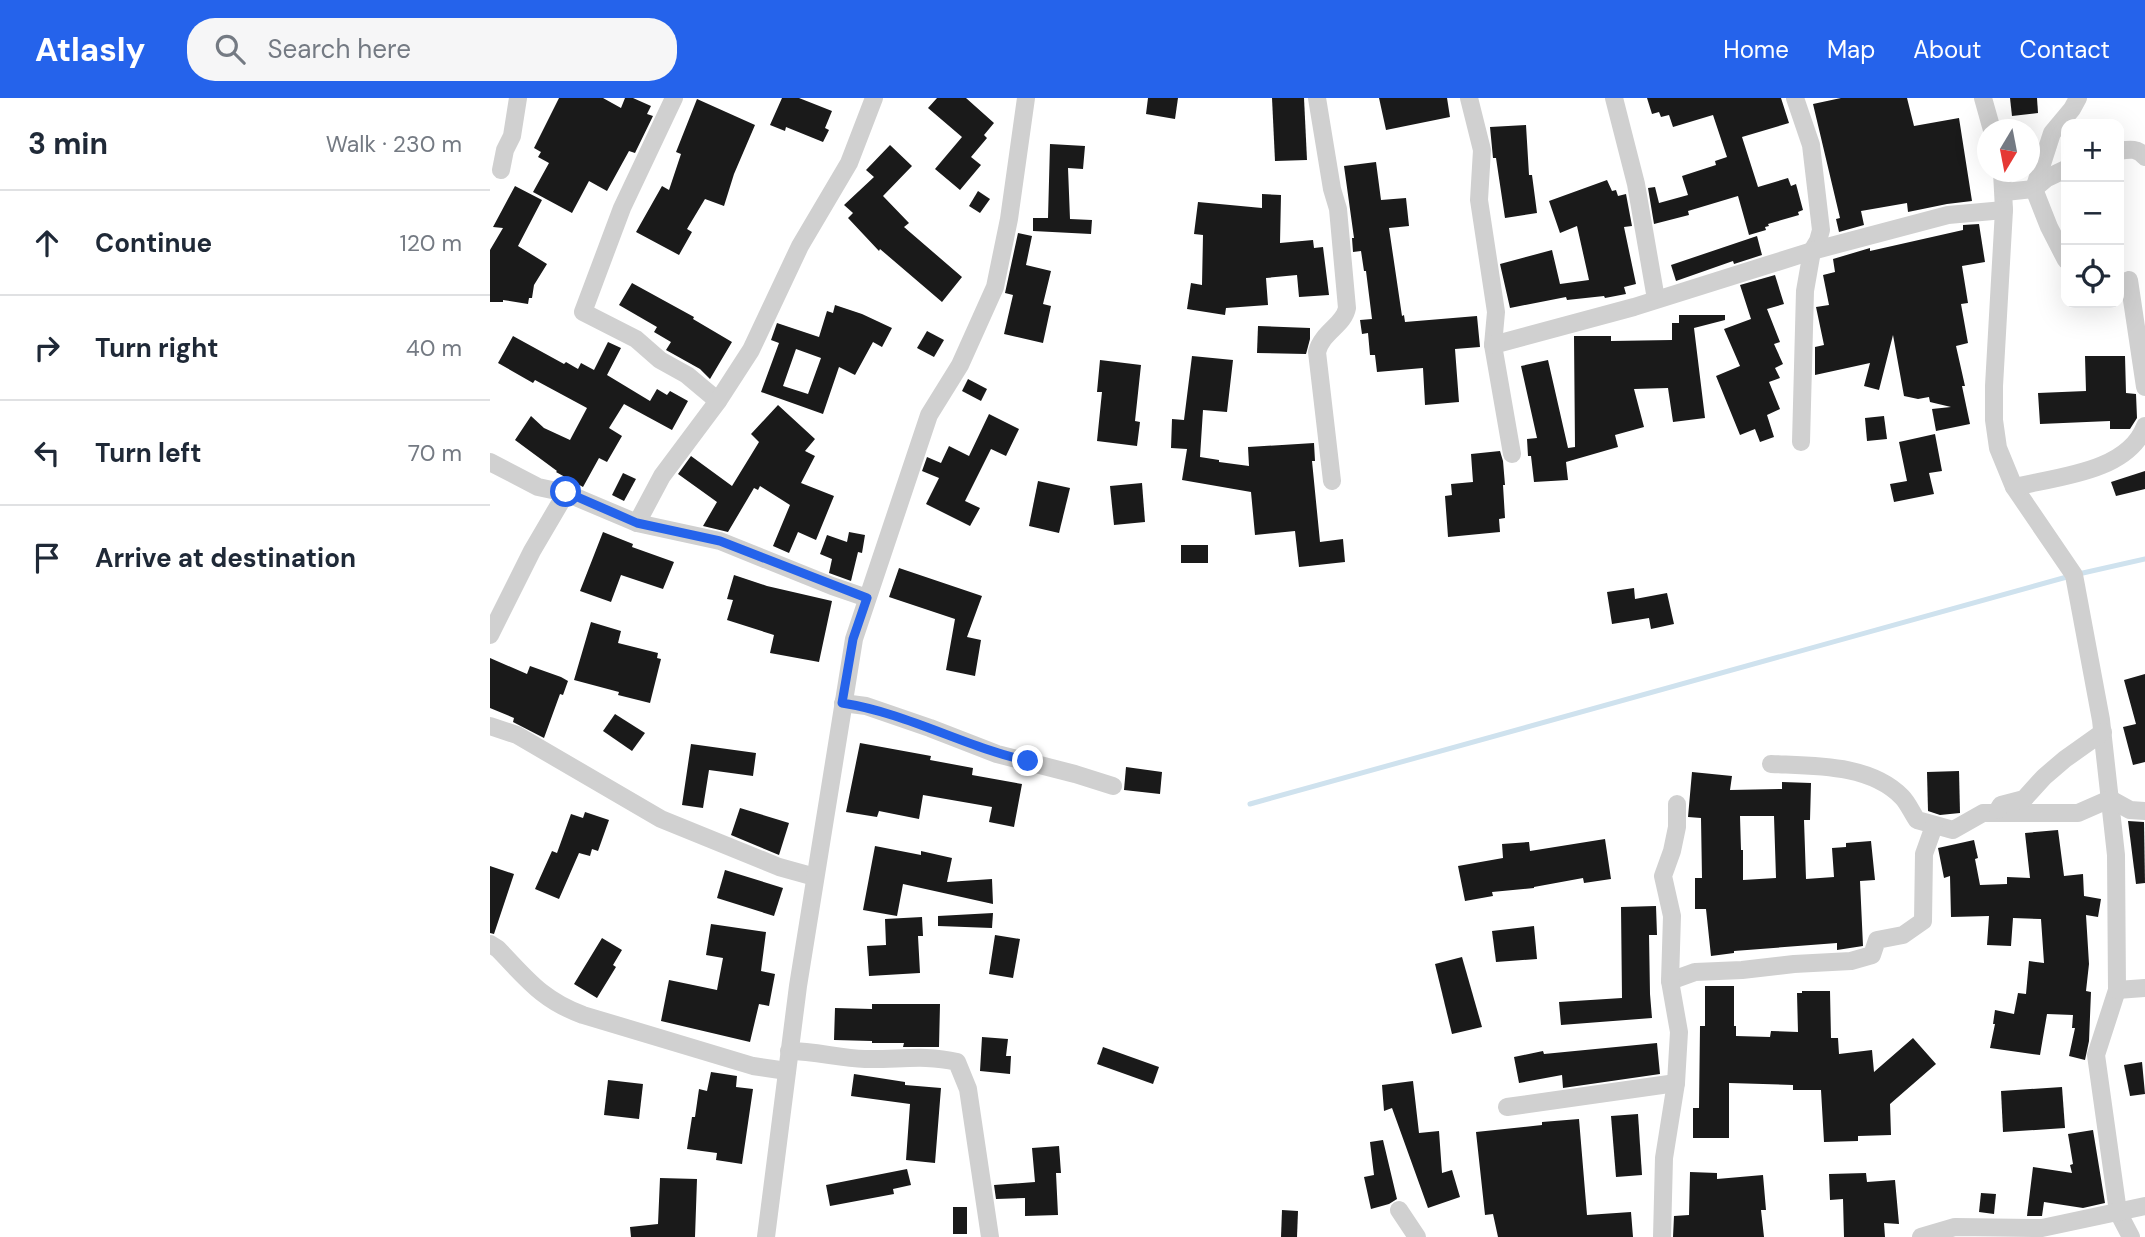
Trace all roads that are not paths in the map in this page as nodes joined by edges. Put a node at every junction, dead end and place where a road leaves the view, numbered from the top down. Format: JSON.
{"nodes":[{"id":1,"x":517,"y":98,"type":"edge"},
{"id":2,"x":674,"y":98,"type":"edge"},
{"id":3,"x":874,"y":98,"type":"edge"},
{"id":4,"x":1026,"y":98,"type":"edge"},
{"id":5,"x":1317,"y":98,"type":"edge"},
{"id":6,"x":1469,"y":98,"type":"edge"},
{"id":7,"x":1614,"y":98,"type":"edge"},
{"id":8,"x":1795,"y":98,"type":"edge"},
{"id":9,"x":1983,"y":98,"type":"edge"},
{"id":10,"x":2078,"y":98,"type":"edge"},
{"id":11,"x":1989,"y":119,"type":"edge"},
{"id":12,"x":2124,"y":150,"type":"edge"},
{"id":13,"x":2145,"y":158,"type":"edge"},
{"id":14,"x":501,"y":170,"type":"dead end"},
{"id":15,"x":2061,"y":171,"type":"edge"},
{"id":16,"x":2003,"y":182,"type":"edge"},
{"id":17,"x":2034,"y":189,"type":"junction"},
{"id":18,"x":2005,"y":201,"type":"junction"},
{"id":19,"x":1812,"y":251,"type":"junction"},
{"id":20,"x":2061,"y":251,"type":"edge"},
{"id":21,"x":2131,"y":279,"type":"edge"},
{"id":22,"x":1656,"y":299,"type":"junction"},
{"id":23,"x":1493,"y":345,"type":"junction"},
{"id":24,"x":2145,"y":387,"type":"edge"},
{"id":25,"x":718,"y":401,"type":"junction"},
{"id":26,"x":2145,"y":426,"type":"edge"},
{"id":27,"x":1801,"y":442,"type":"dead end"},
{"id":28,"x":1512,"y":454,"type":"dead end"},
{"id":29,"x":490,"y":462,"type":"edge"},
{"id":30,"x":1332,"y":481,"type":"dead end"},
{"id":31,"x":2014,"y":487,"type":"junction"},
{"id":32,"x":566,"y":492,"type":"junction"},
{"id":33,"x":637,"y":523,"type":"junction"},
{"id":34,"x":867,"y":598,"type":"junction"},
{"id":35,"x":490,"y":635,"type":"edge"},
{"id":36,"x":842,"y":703,"type":"junction"},
{"id":37,"x":490,"y":726,"type":"edge"},
{"id":38,"x":2103,"y":732,"type":"junction"},
{"id":39,"x":1771,"y":764,"type":"dead end"},
{"id":40,"x":1114,"y":786,"type":"dead end"},
{"id":41,"x":2110,"y":799,"type":"junction"},
{"id":42,"x":1677,"y":804,"type":"dead end"},
{"id":43,"x":2145,"y":810,"type":"edge"},
{"id":44,"x":1997,"y":813,"type":"junction"},
{"id":45,"x":1934,"y":826,"type":"junction"},
{"id":46,"x":815,"y":877,"type":"junction"},
{"id":47,"x":490,"y":944,"type":"edge"},
{"id":48,"x":1670,"y":981,"type":"junction"},
{"id":49,"x":2145,"y":988,"type":"edge"},
{"id":50,"x":2117,"y":990,"type":"junction"},
{"id":51,"x":789,"y":1051,"type":"junction"},
{"id":52,"x":787,"y":1071,"type":"junction"},
{"id":53,"x":1676,"y":1083,"type":"junction"},
{"id":54,"x":1507,"y":1107,"type":"dead end"},
{"id":55,"x":2145,"y":1206,"type":"edge"},
{"id":56,"x":1399,"y":1210,"type":"dead end"},
{"id":57,"x":2118,"y":1212,"type":"junction"},
{"id":58,"x":766,"y":1237,"type":"edge"},
{"id":59,"x":990,"y":1237,"type":"edge"},
{"id":60,"x":1417,"y":1237,"type":"edge"},
{"id":61,"x":1662,"y":1237,"type":"edge"},
{"id":62,"x":1921,"y":1237,"type":"edge"},
{"id":63,"x":2131,"y":1237,"type":"edge"}],
"edges":[{"from":1,"to":14,"type":"street"},
{"from":2,"to":25,"type":"street"},
{"from":3,"to":25,"type":"street"},
{"from":4,"to":34,"type":"street"},
{"from":5,"to":30,"type":"street"},
{"from":6,"to":23,"type":"street"},
{"from":7,"to":22,"type":"street"},
{"from":8,"to":19,"type":"street"},
{"from":9,"to":11,"type":"street"},
{"from":10,"to":17,"type":"street"},
{"from":12,"to":13,"type":"street"},
{"from":15,"to":17,"type":"street"},
{"from":16,"to":18,"type":"street"},
{"from":17,"to":18,"type":"street"},
{"from":17,"to":20,"type":"street"},
{"from":18,"to":19,"type":"street"},
{"from":18,"to":31,"type":"street"},
{"from":19,"to":22,"type":"street"},
{"from":19,"to":27,"type":"street"},
{"from":21,"to":24,"type":"street"},
{"from":22,"to":23,"type":"street"},
{"from":23,"to":28,"type":"street"},
{"from":25,"to":33,"type":"street"},
{"from":26,"to":31,"type":"street"},
{"from":29,"to":32,"type":"street"},
{"from":31,"to":38,"type":"street"},
{"from":32,"to":33,"type":"street"},
{"from":32,"to":35,"type":"street"},
{"from":33,"to":34,"type":"street"},
{"from":34,"to":36,"type":"street"},
{"from":36,"to":40,"type":"street"},
{"from":36,"to":46,"type":"street"},
{"from":37,"to":46,"type":"street"},
{"from":38,"to":41,"type":"street"},
{"from":38,"to":44,"type":"street"},
{"from":39,"to":45,"type":"street"},
{"from":41,"to":43,"type":"street"},
{"from":41,"to":44,"type":"street"},
{"from":41,"to":50,"type":"street"},
{"from":42,"to":48,"type":"street"},
{"from":44,"to":45,"type":"street"},
{"from":45,"to":48,"type":"street"},
{"from":46,"to":51,"type":"street"},
{"from":47,"to":52,"type":"street"},
{"from":48,"to":53,"type":"street"},
{"from":49,"to":50,"type":"street"},
{"from":50,"to":57,"type":"street"},
{"from":51,"to":52,"type":"street"},
{"from":51,"to":59,"type":"street"},
{"from":52,"to":58,"type":"street"},
{"from":53,"to":54,"type":"street"},
{"from":53,"to":61,"type":"street"},
{"from":55,"to":57,"type":"street"},
{"from":56,"to":60,"type":"street"},
{"from":57,"to":62,"type":"street"},
{"from":57,"to":63,"type":"street"}]}
